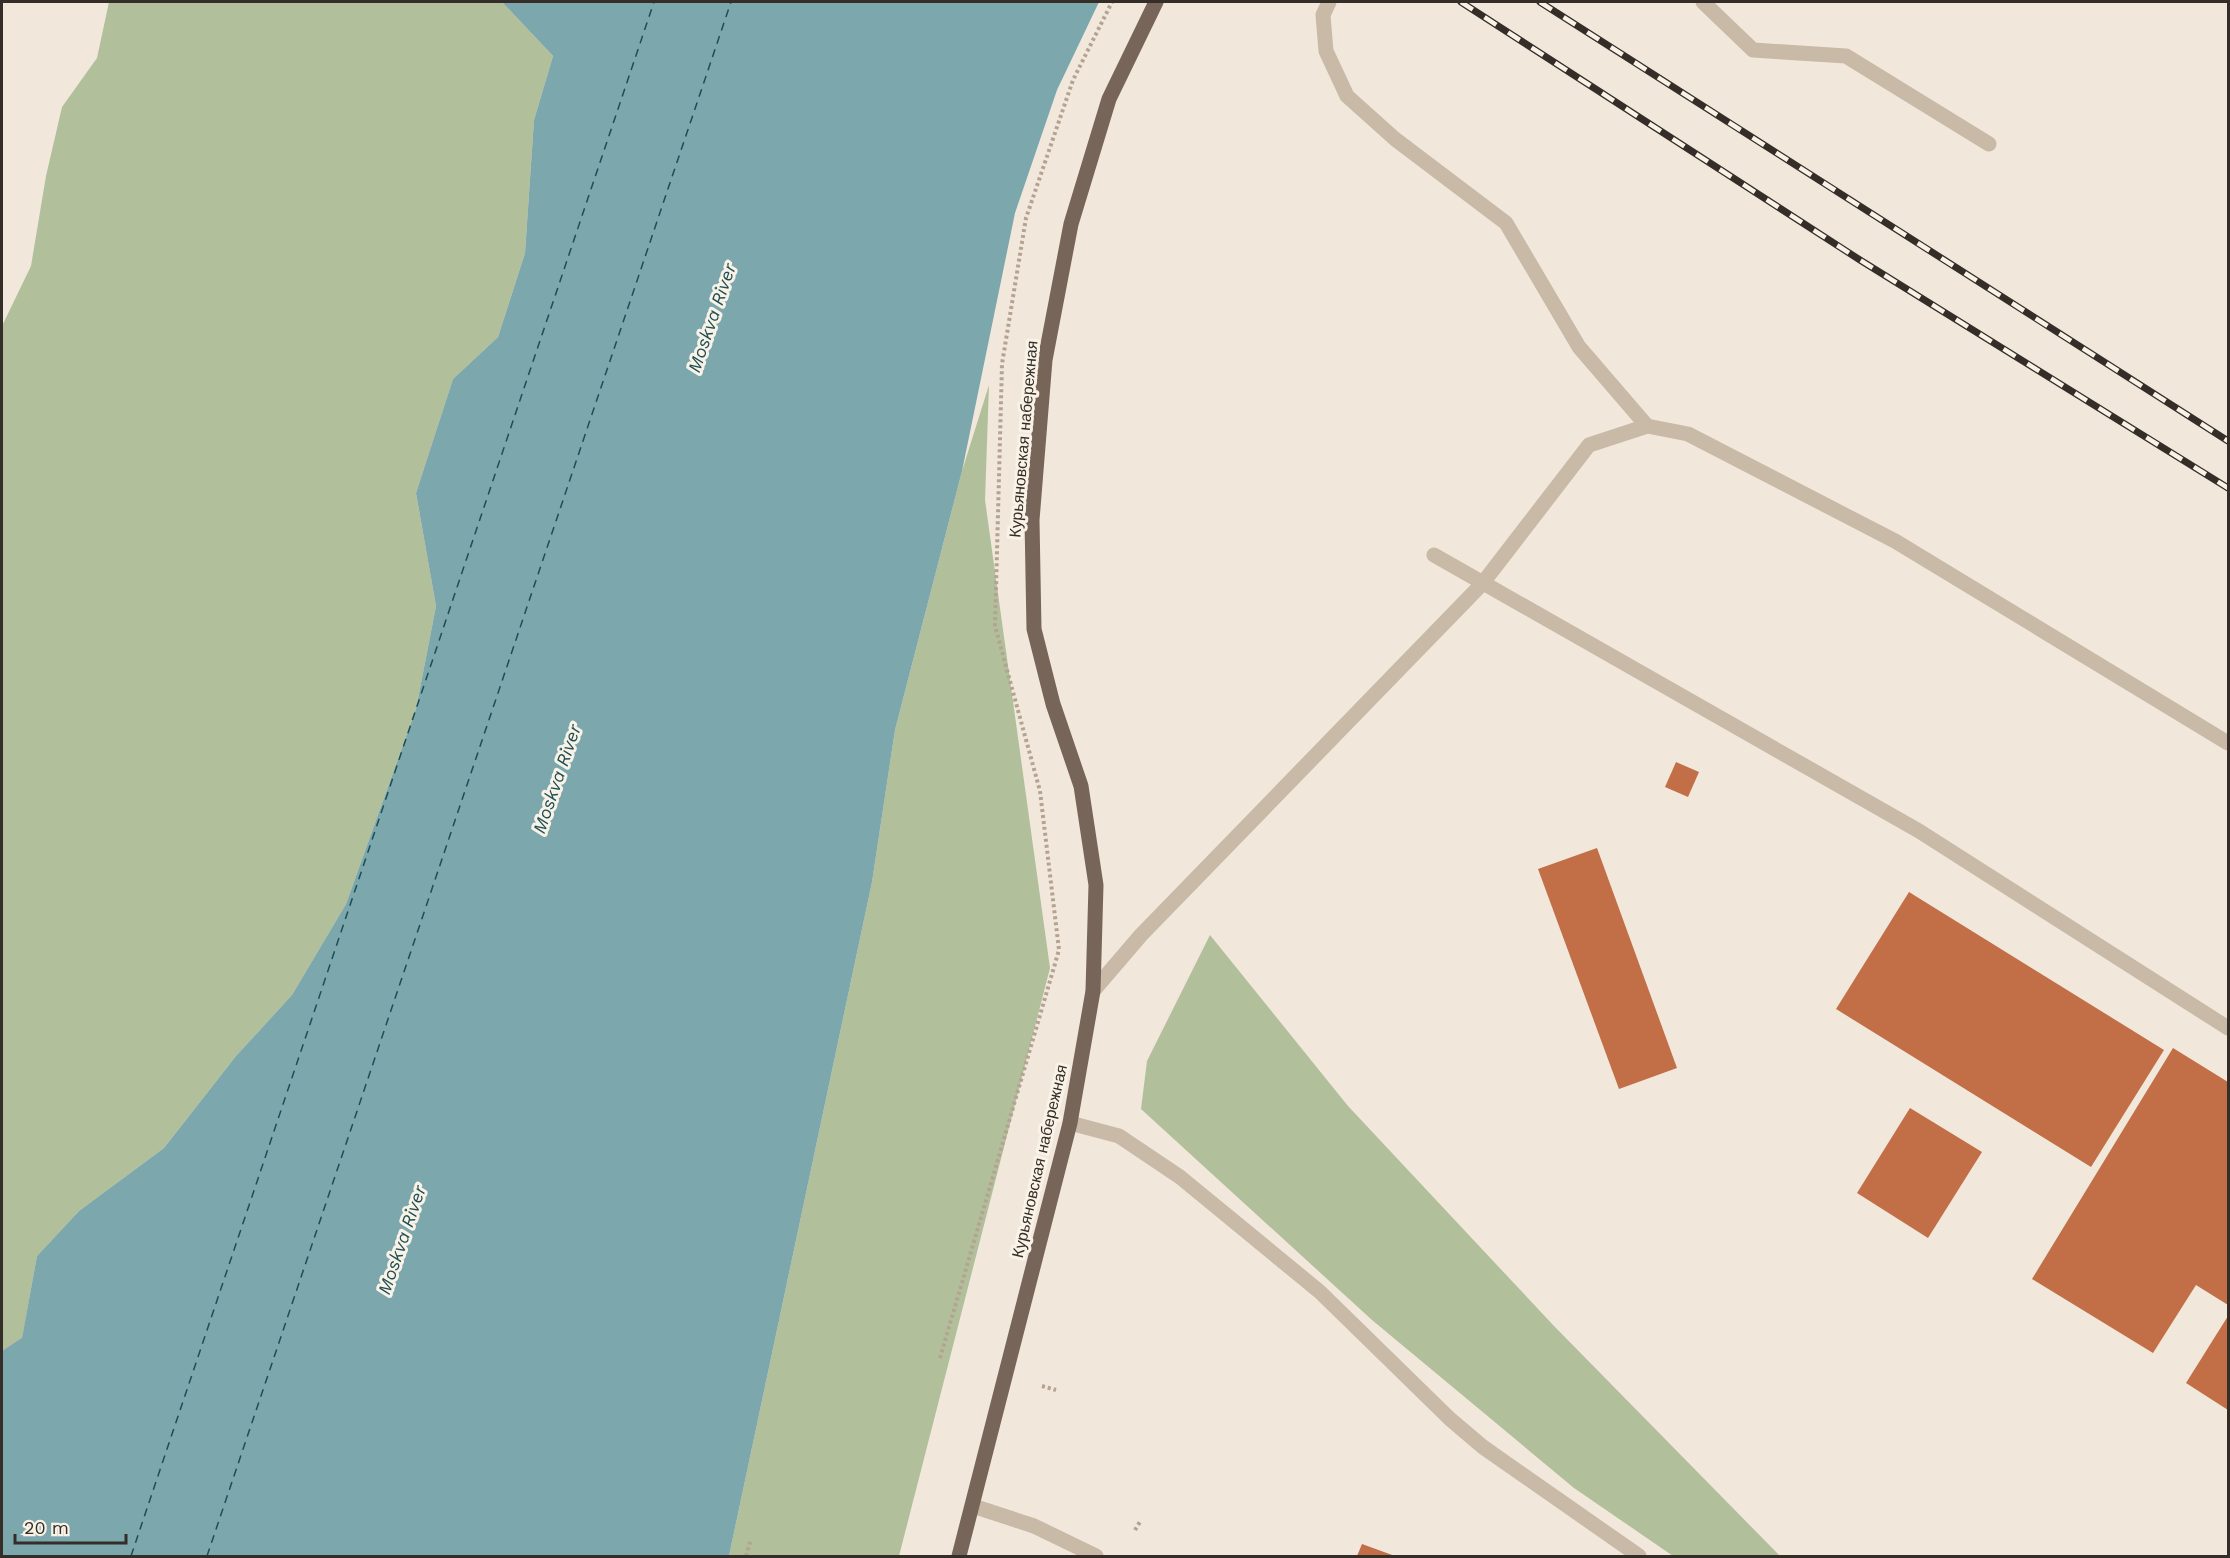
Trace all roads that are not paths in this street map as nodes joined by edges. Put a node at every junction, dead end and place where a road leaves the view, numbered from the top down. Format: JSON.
{"nodes":[{"id":1,"x":1156,"y":2,"type":"edge"},
{"id":2,"x":1329,"y":2,"type":"edge"},
{"id":3,"x":1703,"y":2,"type":"edge"},
{"id":4,"x":1989,"y":144,"type":"dead end"},
{"id":5,"x":1647,"y":426,"type":"junction"},
{"id":6,"x":1434,"y":555,"type":"dead end"},
{"id":7,"x":1482,"y":584,"type":"junction"},
{"id":8,"x":2229,"y":743,"type":"edge"},
{"id":9,"x":1093,"y":991,"type":"junction"},
{"id":10,"x":2229,"y":1028,"type":"edge"},
{"id":11,"x":1070,"y":1123,"type":"junction"},
{"id":12,"x":973,"y":1506,"type":"junction"},
{"id":13,"x":959,"y":1557,"type":"edge"},
{"id":14,"x":1095,"y":1557,"type":"edge"},
{"id":15,"x":1639,"y":1557,"type":"edge"}],
"edges":[{"from":1,"to":9,"type":"main road","name":"Курьяновская набережная"},
{"from":2,"to":5,"type":"street"},
{"from":3,"to":4,"type":"street"},
{"from":5,"to":7,"type":"street"},
{"from":5,"to":8,"type":"street"},
{"from":6,"to":7,"type":"street"},
{"from":7,"to":9,"type":"street"},
{"from":7,"to":10,"type":"street"},
{"from":9,"to":11,"type":"main road","name":"Курьяновская набережная"},
{"from":11,"to":12,"type":"main road","name":"Курьяновская набережная"},
{"from":11,"to":15,"type":"street"},
{"from":12,"to":13,"type":"main road","name":"Курьяновская набережная"},
{"from":12,"to":14,"type":"street"}]}
